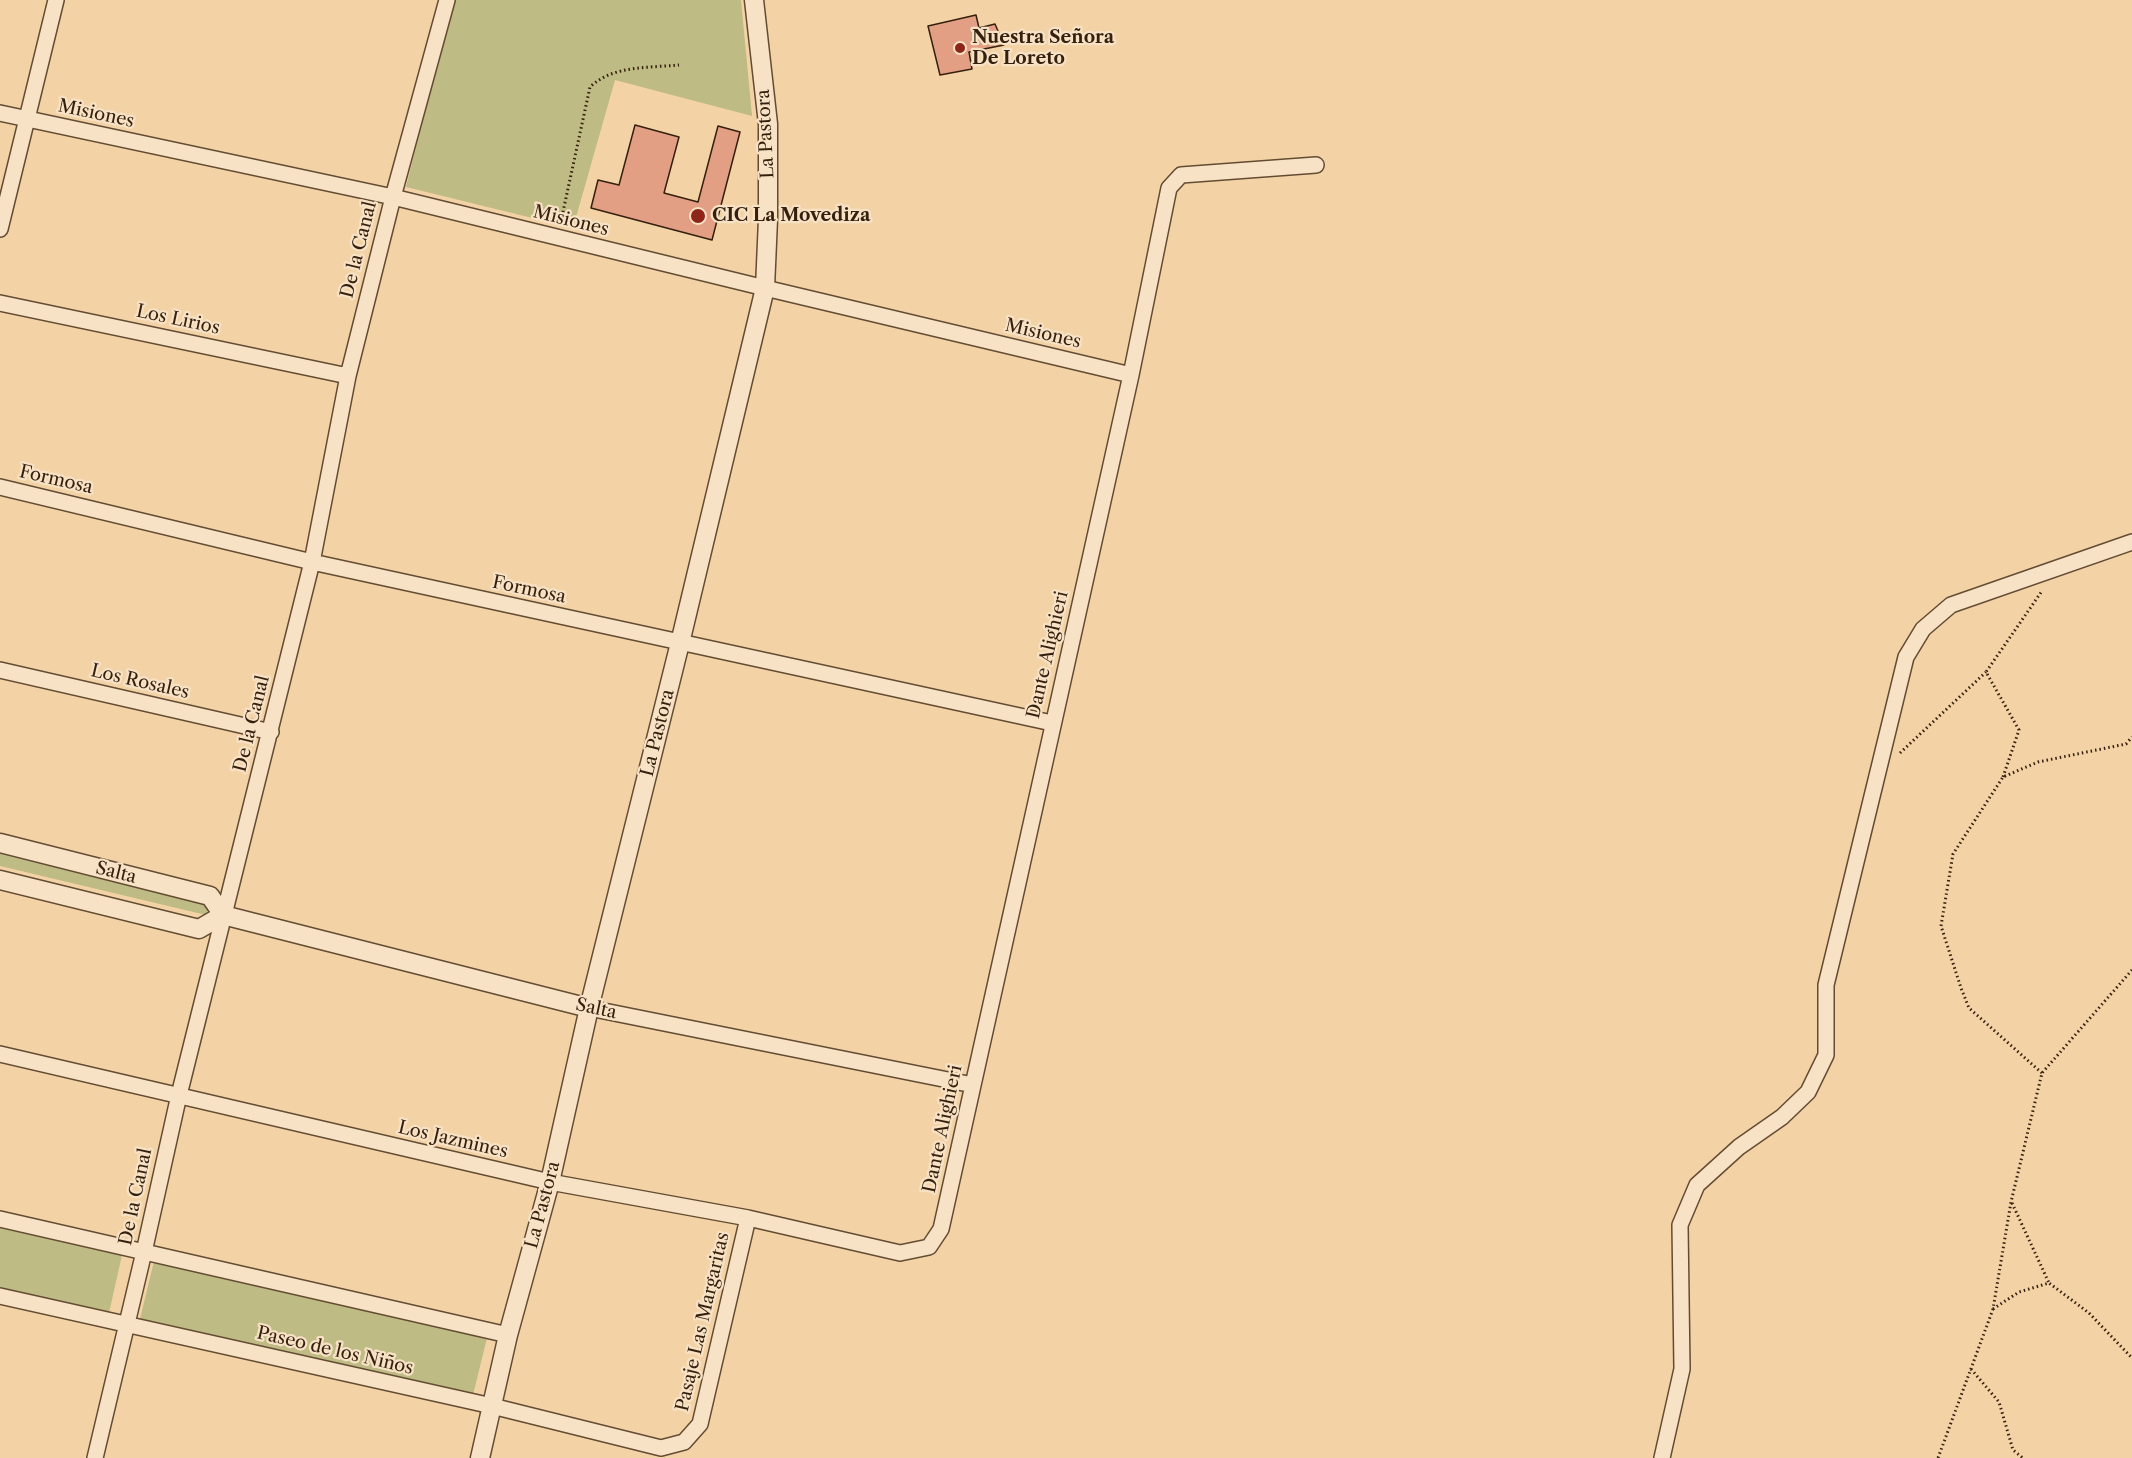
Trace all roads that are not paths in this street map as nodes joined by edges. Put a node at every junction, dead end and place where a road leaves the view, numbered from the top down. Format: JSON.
{"nodes":[{"id":1,"x":56,"y":0,"type":"edge"},
{"id":2,"x":447,"y":0,"type":"edge"},
{"id":3,"x":754,"y":0,"type":"edge"},
{"id":4,"x":0,"y":113,"type":"edge"},
{"id":5,"x":26,"y":119,"type":"junction"},
{"id":6,"x":1316,"y":165,"type":"dead end"},
{"id":7,"x":393,"y":197,"type":"junction"},
{"id":8,"x":0,"y":229,"type":"edge"},
{"id":9,"x":765,"y":288,"type":"junction"},
{"id":10,"x":0,"y":303,"type":"edge"},
{"id":11,"x":1131,"y":375,"type":"junction"},
{"id":12,"x":348,"y":376,"type":"junction"},
{"id":13,"x":0,"y":487,"type":"edge"},
{"id":14,"x":2132,"y":542,"type":"edge"},
{"id":15,"x":312,"y":562,"type":"junction"},
{"id":16,"x":680,"y":643,"type":"junction"},
{"id":17,"x":0,"y":670,"type":"edge"},
{"id":18,"x":1052,"y":723,"type":"junction"},
{"id":19,"x":271,"y":732,"type":"junction"},
{"id":20,"x":0,"y":843,"type":"edge"},
{"id":21,"x":0,"y":880,"type":"edge"},
{"id":22,"x":223,"y":915,"type":"junction"},
{"id":23,"x":589,"y":1008,"type":"junction"},
{"id":24,"x":0,"y":1054,"type":"edge"},
{"id":25,"x":973,"y":1084,"type":"junction"},
{"id":26,"x":178,"y":1095,"type":"junction"},
{"id":27,"x":550,"y":1182,"type":"junction"},
{"id":28,"x":748,"y":1218,"type":"junction"},
{"id":29,"x":0,"y":1220,"type":"edge"},
{"id":30,"x":144,"y":1252,"type":"junction"},
{"id":31,"x":900,"y":1253,"type":"joint"},
{"id":32,"x":0,"y":1296,"type":"edge"},
{"id":33,"x":126,"y":1325,"type":"junction"},
{"id":34,"x":508,"y":1335,"type":"junction"},
{"id":35,"x":492,"y":1406,"type":"junction"},
{"id":36,"x":661,"y":1448,"type":"joint"},
{"id":37,"x":95,"y":1458,"type":"edge"},
{"id":38,"x":480,"y":1458,"type":"edge"},
{"id":39,"x":1662,"y":1458,"type":"edge"}],
"edges":[{"from":1,"to":5,"type":"street"},
{"from":2,"to":7,"type":"street","name":"De la Canal"},
{"from":3,"to":9,"type":"street","name":"La Pastora"},
{"from":4,"to":5,"type":"street","name":"Misiones"},
{"from":5,"to":7,"type":"street","name":"Misiones"},
{"from":5,"to":8,"type":"street"},
{"from":6,"to":11,"type":"street","name":"Dante Alighieri"},
{"from":7,"to":9,"type":"street","name":"Misiones"},
{"from":7,"to":12,"type":"street","name":"De la Canal"},
{"from":9,"to":11,"type":"street","name":"Misiones"},
{"from":9,"to":16,"type":"street","name":"La Pastora"},
{"from":10,"to":12,"type":"street","name":"Los Lirios"},
{"from":11,"to":18,"type":"street","name":"Dante Alighieri"},
{"from":12,"to":15,"type":"street","name":"De la Canal"},
{"from":13,"to":15,"type":"street","name":"Formosa"},
{"from":14,"to":39,"type":"street"},
{"from":15,"to":16,"type":"street","name":"Formosa"},
{"from":15,"to":19,"type":"street","name":"De la Canal"},
{"from":16,"to":18,"type":"street","name":"Formosa"},
{"from":16,"to":23,"type":"street","name":"La Pastora"},
{"from":17,"to":19,"type":"street","name":"Los Rosales"},
{"from":18,"to":25,"type":"street","name":"Dante Alighieri"},
{"from":19,"to":22,"type":"street","name":"De la Canal"},
{"from":20,"to":22,"type":"street","name":"Salta"},
{"from":21,"to":22,"type":"street","name":"Salta"},
{"from":22,"to":23,"type":"street","name":"Salta"},
{"from":22,"to":26,"type":"street","name":"De la Canal"},
{"from":23,"to":25,"type":"street","name":"Salta"},
{"from":23,"to":27,"type":"street","name":"La Pastora"},
{"from":24,"to":26,"type":"street","name":"Los Jazmines"},
{"from":25,"to":31,"type":"street","name":"Dante Alighieri"},
{"from":26,"to":27,"type":"street","name":"Los Jazmines"},
{"from":26,"to":30,"type":"street","name":"De la Canal"},
{"from":27,"to":28,"type":"street","name":"Los Jazmines"},
{"from":27,"to":34,"type":"street","name":"La Pastora"},
{"from":28,"to":31,"type":"street","name":"Los Jazmines"},
{"from":28,"to":36,"type":"street","name":"Pasaje Las Margaritas"},
{"from":29,"to":30,"type":"street"},
{"from":30,"to":33,"type":"street","name":"De la Canal"},
{"from":30,"to":34,"type":"street"},
{"from":32,"to":33,"type":"street","name":"Paseo de los Niños"},
{"from":33,"to":35,"type":"street","name":"Paseo de los Niños"},
{"from":33,"to":37,"type":"street","name":"De la Canal"},
{"from":34,"to":35,"type":"street","name":"La Pastora"},
{"from":35,"to":36,"type":"street","name":"Paseo de los Niños"},
{"from":35,"to":38,"type":"street","name":"La Pastora"}]}
